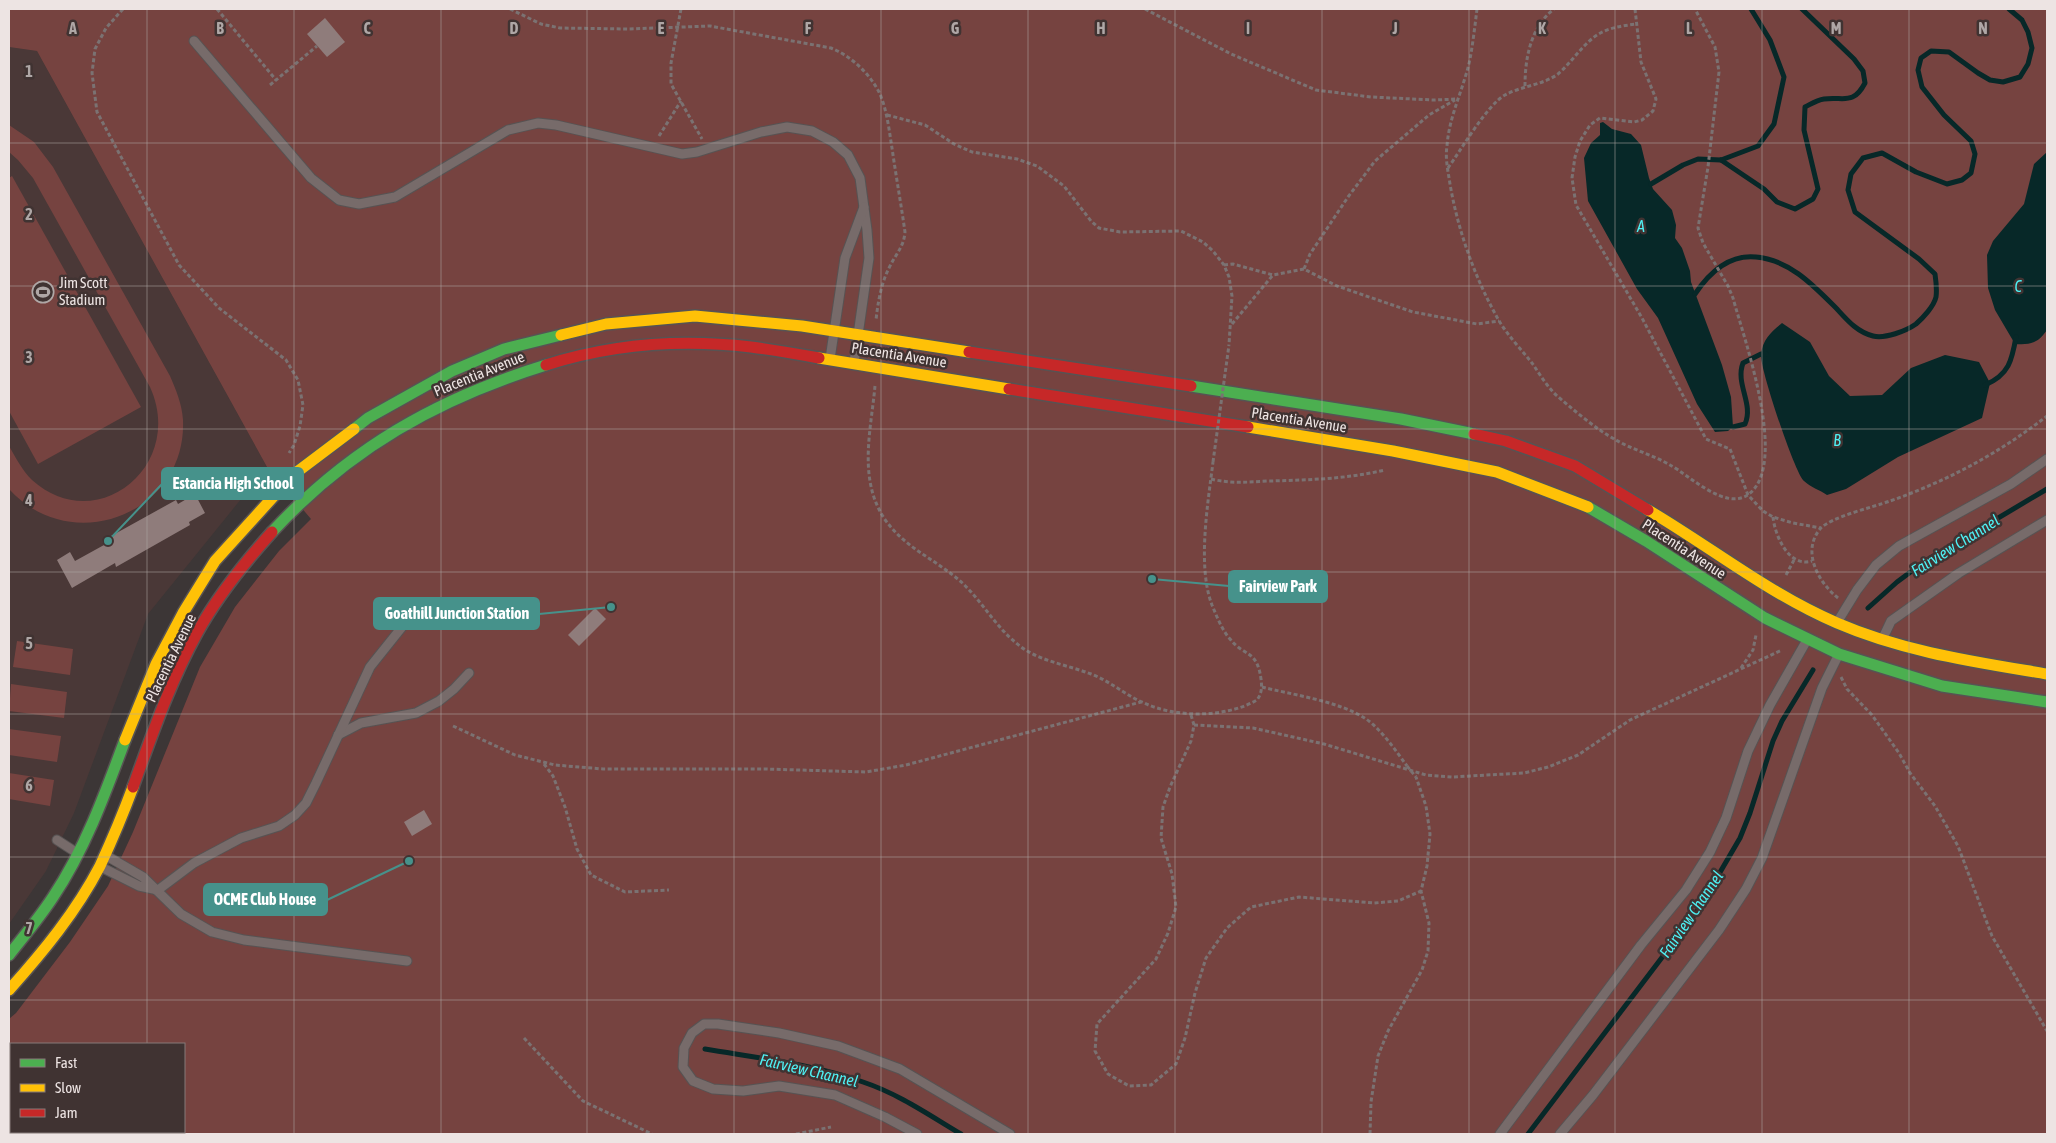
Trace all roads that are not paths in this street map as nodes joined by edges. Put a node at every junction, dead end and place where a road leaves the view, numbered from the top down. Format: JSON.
{"nodes":[{"id":1,"x":194,"y":41,"type":"dead end"},
{"id":2,"x":864,"y":207,"type":"junction"},
{"id":3,"x":834,"y":331,"type":"junction"},
{"id":4,"x":859,"y":334,"type":"junction"},
{"id":5,"x":830,"y":359,"type":"junction"},
{"id":6,"x":854,"y":363,"type":"junction"},
{"id":7,"x":2047,"y":459,"type":"edge"},
{"id":8,"x":2047,"y":520,"type":"edge"},
{"id":9,"x":410,"y":617,"type":"dead end"},
{"id":10,"x":1837,"y":623,"type":"junction"},
{"id":11,"x":1808,"y":640,"type":"junction"},
{"id":12,"x":1882,"y":640,"type":"junction"},
{"id":13,"x":1839,"y":654,"type":"junction"},
{"id":14,"x":469,"y":673,"type":"dead end"},
{"id":15,"x":2047,"y":674,"type":"edge"},
{"id":16,"x":2047,"y":702,"type":"edge"},
{"id":17,"x":338,"y":736,"type":"junction"},
{"id":18,"x":57,"y":840,"type":"dead end"},
{"id":19,"x":104,"y":855,"type":"junction"},
{"id":20,"x":89,"y":860,"type":"junction"},
{"id":21,"x":158,"y":890,"type":"junction"},
{"id":22,"x":9,"y":955,"type":"edge"},
{"id":23,"x":406,"y":961,"type":"dead end"},
{"id":24,"x":9,"y":990,"type":"edge"},
{"id":25,"x":917,"y":1134,"type":"edge"},
{"id":26,"x":1010,"y":1134,"type":"edge"},
{"id":27,"x":1500,"y":1134,"type":"edge"},
{"id":28,"x":1560,"y":1134,"type":"edge"}],
"edges":[{"from":1,"to":2,"type":"lane"},
{"from":2,"to":3,"type":"lane"},
{"from":2,"to":4,"type":"lane"},
{"from":3,"to":4,"type":"main road","name":"Placentia Avenue"},
{"from":3,"to":5,"type":"lane"},
{"from":3,"to":20,"type":"main road","name":"Placentia Avenue"},
{"from":4,"to":6,"type":"lane"},
{"from":4,"to":10,"type":"main road","name":"Placentia Avenue"},
{"from":5,"to":6,"type":"main road","name":"Placentia Avenue"},
{"from":5,"to":19,"type":"main road","name":"Placentia Avenue"},
{"from":6,"to":11,"type":"main road","name":"Placentia Avenue"},
{"from":7,"to":10,"type":"lane"},
{"from":8,"to":12,"type":"lane"},
{"from":9,"to":17,"type":"lane"},
{"from":10,"to":12,"type":"main road","name":"Placentia Avenue"},
{"from":11,"to":13,"type":"main road","name":"Placentia Avenue"},
{"from":11,"to":27,"type":"lane"},
{"from":12,"to":15,"type":"main road","name":"Placentia Avenue"},
{"from":13,"to":16,"type":"main road","name":"Placentia Avenue"},
{"from":13,"to":28,"type":"lane"},
{"from":14,"to":17,"type":"lane"},
{"from":17,"to":21,"type":"lane"},
{"from":18,"to":20,"type":"lane"},
{"from":19,"to":20,"type":"main road","name":"Placentia Avenue"},
{"from":19,"to":21,"type":"lane"},
{"from":20,"to":21,"type":"lane"},
{"from":20,"to":22,"type":"main road","name":"Placentia Avenue"},
{"from":20,"to":24,"type":"main road","name":"Placentia Avenue"},
{"from":21,"to":23,"type":"lane"},
{"from":25,"to":26,"type":"lane"}]}
